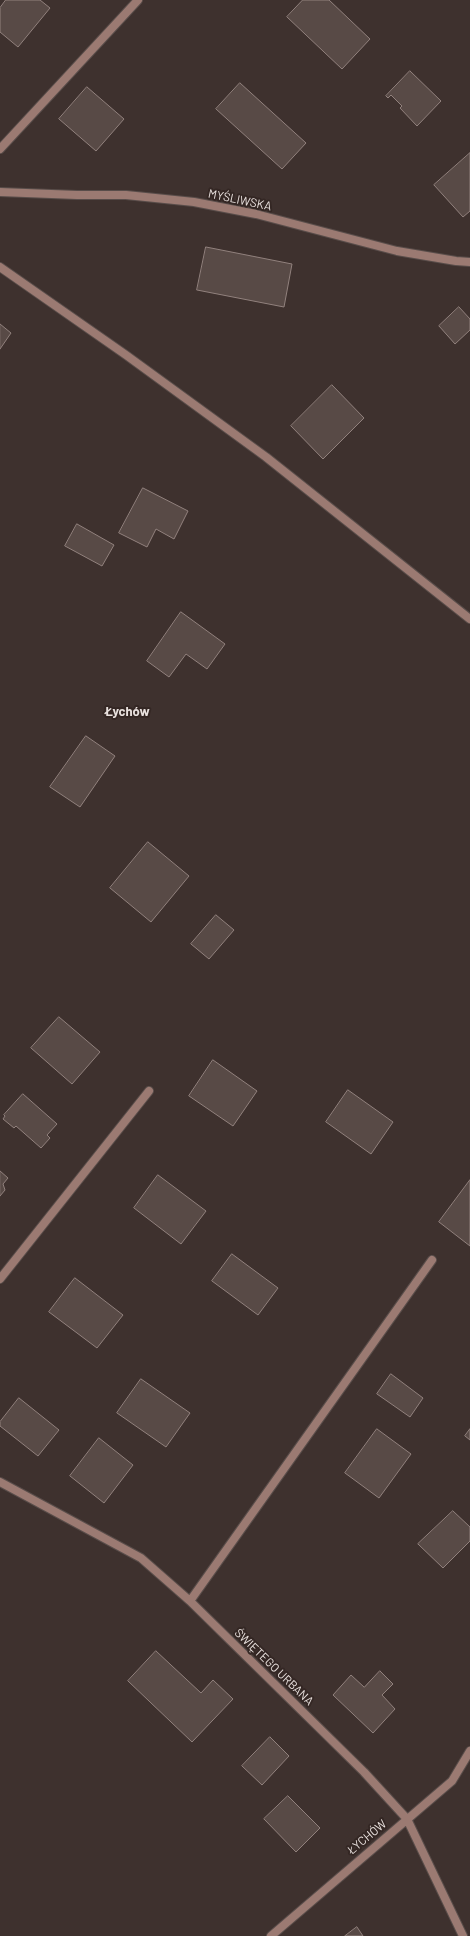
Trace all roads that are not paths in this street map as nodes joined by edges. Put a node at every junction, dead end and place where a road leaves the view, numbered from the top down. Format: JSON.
{"nodes":[{"id":1,"x":138,"y":0,"type":"edge"},
{"id":2,"x":0,"y":149,"type":"edge"},
{"id":3,"x":0,"y":192,"type":"edge"},
{"id":4,"x":470,"y":262,"type":"edge"},
{"id":5,"x":0,"y":267,"type":"edge"},
{"id":6,"x":470,"y":619,"type":"edge"},
{"id":7,"x":149,"y":1091,"type":"dead end"},
{"id":8,"x":432,"y":1260,"type":"dead end"},
{"id":9,"x":0,"y":1279,"type":"edge"},
{"id":10,"x":0,"y":1482,"type":"edge"},
{"id":11,"x":190,"y":1602,"type":"junction"},
{"id":12,"x":470,"y":1751,"type":"edge"},
{"id":13,"x":407,"y":1819,"type":"junction"},
{"id":14,"x":271,"y":1936,"type":"edge"},
{"id":15,"x":463,"y":1936,"type":"edge"}],
"edges":[{"from":1,"to":2,"type":"street"},
{"from":3,"to":4,"type":"street","name":"MYŚLIWSKA"},
{"from":5,"to":6,"type":"street"},
{"from":7,"to":9,"type":"street"},
{"from":8,"to":11,"type":"street"},
{"from":10,"to":11,"type":"street","name":"ŚWIĘTEGO URBANA"},
{"from":11,"to":13,"type":"street","name":"ŚWIĘTEGO URBANA"},
{"from":12,"to":13,"type":"street","name":"ŁYCHÓW"},
{"from":13,"to":14,"type":"street","name":"ŁYCHÓW"},
{"from":13,"to":15,"type":"street","name":"ŚWIĘTEGO URBANA"}]}
